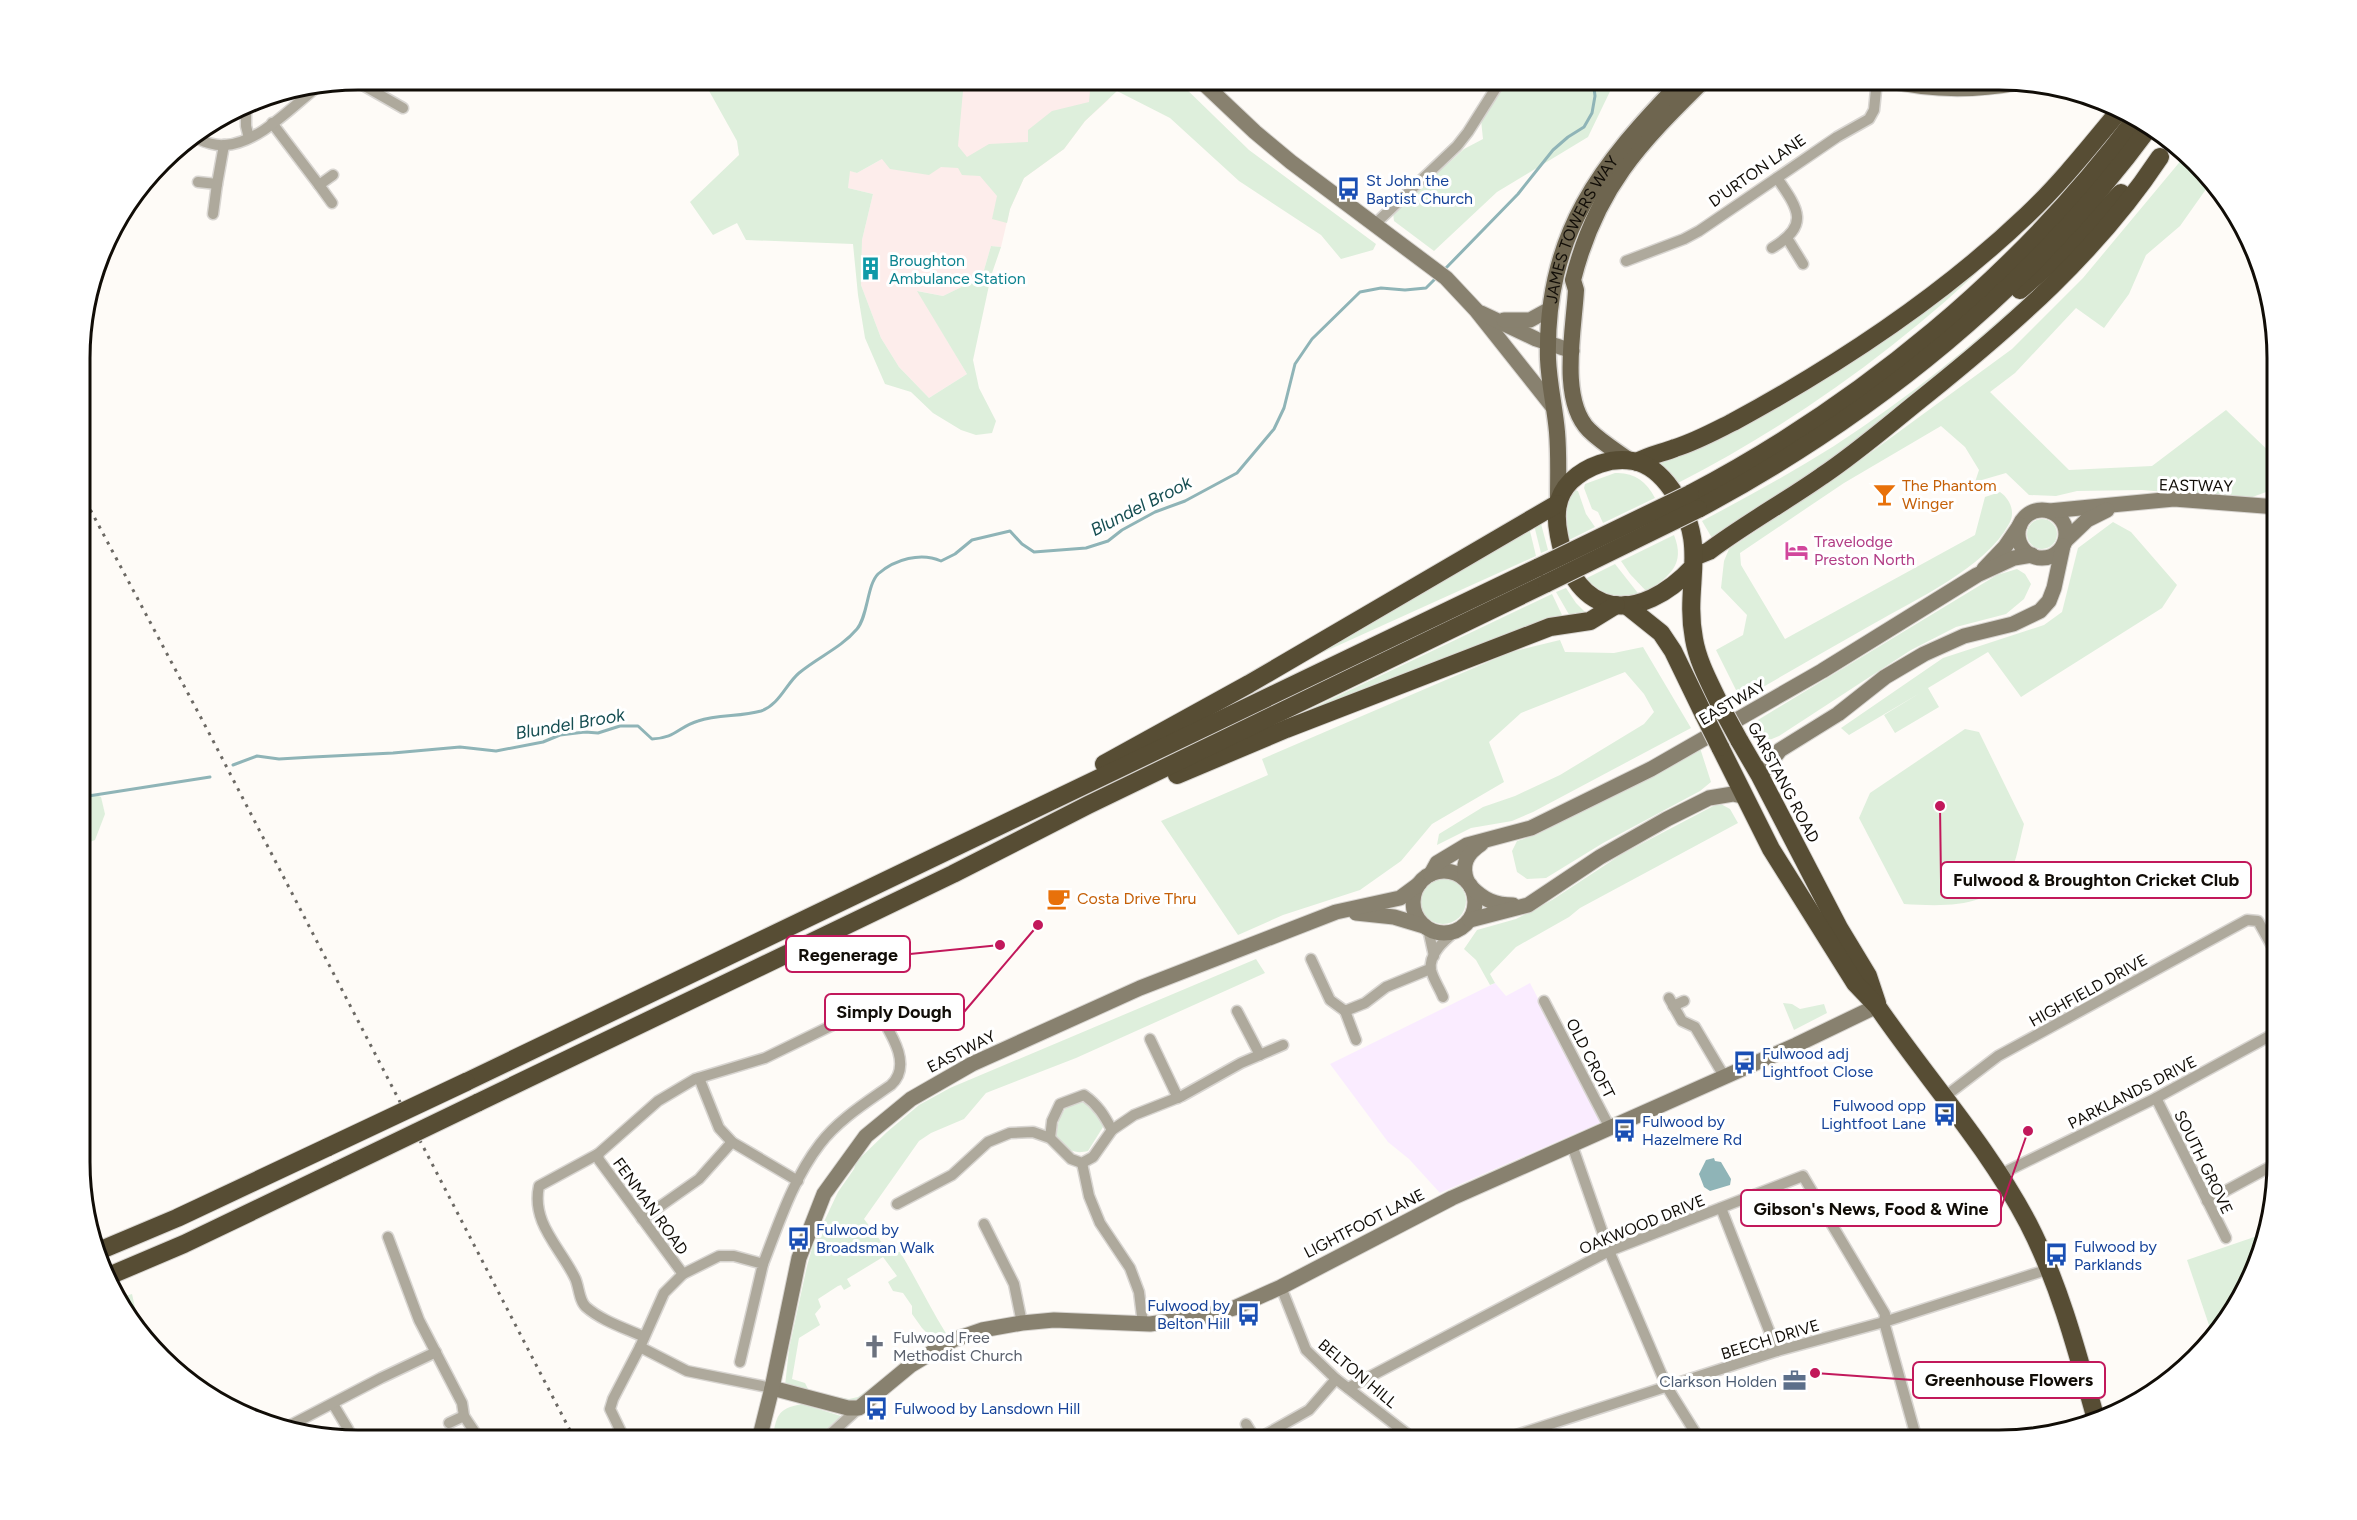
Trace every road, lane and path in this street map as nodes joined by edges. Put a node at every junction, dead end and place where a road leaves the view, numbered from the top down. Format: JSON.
{"nodes":[{"id":1,"x":372,"y":90,"type":"edge"},
{"id":2,"x":1211,"y":90,"type":"edge"},
{"id":3,"x":1495,"y":90,"type":"edge"},
{"id":4,"x":1674,"y":90,"type":"edge"},
{"id":5,"x":1694,"y":90,"type":"edge"},
{"id":6,"x":1876,"y":90,"type":"edge"},
{"id":7,"x":308,"y":95,"type":"edge"},
{"id":8,"x":403,"y":108,"type":"dead end"},
{"id":9,"x":246,"y":114,"type":"edge"},
{"id":10,"x":2115,"y":116,"type":"edge"},
{"id":11,"x":272,"y":123,"type":"junction"},
{"id":12,"x":2130,"y":125,"type":"edge"},
{"id":13,"x":2145,"y":133,"type":"edge"},
{"id":14,"x":249,"y":138,"type":"junction"},
{"id":15,"x":201,"y":140,"type":"edge"},
{"id":16,"x":224,"y":145,"type":"junction"},
{"id":17,"x":2166,"y":151,"type":"edge"},
{"id":18,"x":333,"y":176,"type":"dead end"},
{"id":19,"x":1777,"y":178,"type":"junction"},
{"id":20,"x":198,"y":182,"type":"dead end"},
{"id":21,"x":217,"y":184,"type":"junction"},
{"id":22,"x":319,"y":185,"type":"junction"},
{"id":23,"x":332,"y":203,"type":"dead end"},
{"id":24,"x":213,"y":214,"type":"dead end"},
{"id":25,"x":1375,"y":224,"type":"junction"},
{"id":26,"x":1787,"y":238,"type":"junction"},
{"id":27,"x":1772,"y":248,"type":"dead end"},
{"id":28,"x":1626,"y":261,"type":"dead end"},
{"id":29,"x":1803,"y":264,"type":"dead end"},
{"id":30,"x":1550,"y":309,"type":"junction"},
{"id":31,"x":1481,"y":313,"type":"junction"},
{"id":32,"x":1548,"y":343,"type":"junction"},
{"id":33,"x":1572,"y":351,"type":"junction"},
{"id":34,"x":1553,"y":407,"type":"junction"},
{"id":35,"x":1799,"y":451,"type":"junction"},
{"id":36,"x":1633,"y":461,"type":"junction"},
{"id":37,"x":1694,"y":501,"type":"junction"},
{"id":38,"x":1557,"y":502,"type":"junction"},
{"id":39,"x":2115,"y":506,"type":"junction"},
{"id":40,"x":2267,"y":506,"type":"edge"},
{"id":41,"x":2049,"y":511,"type":"junction"},
{"id":42,"x":2020,"y":525,"type":"junction"},
{"id":43,"x":2064,"y":543,"type":"junction"},
{"id":44,"x":2034,"y":556,"type":"junction"},
{"id":45,"x":1694,"y":562,"type":"junction"},
{"id":46,"x":1543,"y":575,"type":"junction"},
{"id":47,"x":1977,"y":575,"type":"junction"},
{"id":48,"x":2054,"y":588,"type":"junction"},
{"id":49,"x":1621,"y":605,"type":"junction"},
{"id":50,"x":1743,"y":746,"type":"junction"},
{"id":51,"x":1780,"y":750,"type":"junction"},
{"id":52,"x":1731,"y":768,"type":"junction"},
{"id":53,"x":1760,"y":776,"type":"junction"},
{"id":54,"x":1746,"y":797,"type":"junction"},
{"id":55,"x":1709,"y":798,"type":"junction"},
{"id":56,"x":1494,"y":837,"type":"junction"},
{"id":57,"x":930,"y":861,"type":"junction"},
{"id":58,"x":953,"y":874,"type":"junction"},
{"id":59,"x":1425,"y":879,"type":"junction"},
{"id":60,"x":1469,"y":884,"type":"junction"},
{"id":61,"x":1528,"y":905,"type":"junction"},
{"id":62,"x":1336,"y":912,"type":"junction"},
{"id":63,"x":1470,"y":920,"type":"junction"},
{"id":64,"x":1426,"y":927,"type":"junction"},
{"id":65,"x":1456,"y":931,"type":"junction"},
{"id":66,"x":2267,"y":937,"type":"edge"},
{"id":67,"x":1434,"y":956,"type":"junction"},
{"id":68,"x":1311,"y":959,"type":"dead end"},
{"id":69,"x":1430,"y":969,"type":"junction"},
{"id":70,"x":1443,"y":997,"type":"dead end"},
{"id":71,"x":1545,"y":1001,"type":"dead end"},
{"id":72,"x":1684,"y":1001,"type":"dead end"},
{"id":73,"x":1877,"y":1006,"type":"junction"},
{"id":74,"x":1237,"y":1011,"type":"dead end"},
{"id":75,"x":1345,"y":1011,"type":"junction"},
{"id":76,"x":2267,"y":1037,"type":"edge"},
{"id":77,"x":1150,"y":1039,"type":"dead end"},
{"id":78,"x":1356,"y":1040,"type":"dead end"},
{"id":79,"x":1283,"y":1045,"type":"dead end"},
{"id":80,"x":1260,"y":1055,"type":"junction"},
{"id":81,"x":1724,"y":1076,"type":"junction"},
{"id":82,"x":699,"y":1078,"type":"junction"},
{"id":83,"x":1178,"y":1098,"type":"junction"},
{"id":84,"x":1943,"y":1098,"type":"junction"},
{"id":85,"x":2156,"y":1098,"type":"junction"},
{"id":86,"x":1610,"y":1128,"type":"junction"},
{"id":87,"x":1112,"y":1130,"type":"junction"},
{"id":88,"x":1050,"y":1138,"type":"junction"},
{"id":89,"x":732,"y":1142,"type":"junction"},
{"id":90,"x":1572,"y":1145,"type":"junction"},
{"id":91,"x":598,"y":1154,"type":"junction"},
{"id":92,"x":1082,"y":1163,"type":"junction"},
{"id":93,"x":2267,"y":1169,"type":"edge"},
{"id":94,"x":1999,"y":1175,"type":"junction"},
{"id":95,"x":798,"y":1180,"type":"junction"},
{"id":96,"x":2207,"y":1201,"type":"junction"},
{"id":97,"x":897,"y":1204,"type":"dead end"},
{"id":98,"x":1720,"y":1208,"type":"junction"},
{"id":99,"x":642,"y":1219,"type":"junction"},
{"id":100,"x":984,"y":1224,"type":"dead end"},
{"id":101,"x":388,"y":1237,"type":"dead end"},
{"id":102,"x":2226,"y":1238,"type":"dead end"},
{"id":103,"x":104,"y":1249,"type":"edge"},
{"id":104,"x":1609,"y":1251,"type":"junction"},
{"id":105,"x":762,"y":1264,"type":"junction"},
{"id":106,"x":2049,"y":1269,"type":"junction"},
{"id":107,"x":114,"y":1274,"type":"edge"},
{"id":108,"x":683,"y":1274,"type":"junction"},
{"id":109,"x":1281,"y":1287,"type":"junction"},
{"id":110,"x":1884,"y":1322,"type":"junction"},
{"id":111,"x":1022,"y":1323,"type":"junction"},
{"id":112,"x":1143,"y":1324,"type":"junction"},
{"id":113,"x":642,"y":1342,"type":"junction"},
{"id":114,"x":1777,"y":1351,"type":"junction"},
{"id":115,"x":436,"y":1352,"type":"junction"},
{"id":116,"x":740,"y":1362,"type":"dead end"},
{"id":117,"x":1336,"y":1379,"type":"junction"},
{"id":118,"x":1667,"y":1387,"type":"junction"},
{"id":119,"x":772,"y":1388,"type":"junction"},
{"id":120,"x":1348,"y":1388,"type":"junction"},
{"id":121,"x":333,"y":1404,"type":"junction"},
{"id":122,"x":859,"y":1408,"type":"junction"},
{"id":123,"x":2095,"y":1412,"type":"edge"},
{"id":124,"x":464,"y":1416,"type":"junction"},
{"id":125,"x":296,"y":1423,"type":"edge"},
{"id":126,"x":448,"y":1423,"type":"dead end"},
{"id":127,"x":1246,"y":1424,"type":"dead end"},
{"id":128,"x":348,"y":1429,"type":"edge"},
{"id":129,"x":473,"y":1430,"type":"edge"},
{"id":130,"x":620,"y":1430,"type":"edge"},
{"id":131,"x":762,"y":1430,"type":"edge"},
{"id":132,"x":835,"y":1430,"type":"edge"},
{"id":133,"x":1250,"y":1430,"type":"edge"},
{"id":134,"x":1274,"y":1430,"type":"edge"},
{"id":135,"x":1402,"y":1430,"type":"edge"},
{"id":136,"x":1532,"y":1430,"type":"edge"},
{"id":137,"x":1694,"y":1430,"type":"edge"},
{"id":138,"x":1914,"y":1430,"type":"edge"}],
"edges":[{"from":1,"to":8,"type":"street"},
{"from":2,"to":25,"type":"main road"},
{"from":3,"to":25,"type":"street"},
{"from":4,"to":30,"type":"main road","name":"JAMES TOWERS WAY"},
{"from":5,"to":33,"type":"main road","name":"JAMES TOWERS WAY"},
{"from":6,"to":19,"type":"street","name":"D'URTON LANE"},
{"from":7,"to":11,"type":"street"},
{"from":9,"to":14,"type":"street"},
{"from":10,"to":36,"type":"highway"},
{"from":11,"to":14,"type":"street"},
{"from":11,"to":22,"type":"street"},
{"from":12,"to":37,"type":"highway"},
{"from":13,"to":35,"type":"highway"},
{"from":14,"to":16,"type":"street"},
{"from":15,"to":16,"type":"street"},
{"from":16,"to":21,"type":"street"},
{"from":17,"to":35,"type":"highway"},
{"from":17,"to":45,"type":"highway"},
{"from":18,"to":22,"type":"street"},
{"from":19,"to":26,"type":"street"},
{"from":19,"to":28,"type":"street","name":"D'URTON LANE"},
{"from":20,"to":21,"type":"street"},
{"from":21,"to":24,"type":"street"},
{"from":22,"to":23,"type":"street"},
{"from":25,"to":31,"type":"main road"},
{"from":26,"to":27,"type":"street"},
{"from":26,"to":29,"type":"street"},
{"from":30,"to":31,"type":"main road"},
{"from":30,"to":32,"type":"main road","name":"JAMES TOWERS WAY"},
{"from":31,"to":32,"type":"main road"},
{"from":31,"to":34,"type":"main road"},
{"from":32,"to":33,"type":"main road"},
{"from":32,"to":34,"type":"main road","name":"JAMES TOWERS WAY"},
{"from":33,"to":36,"type":"main road"},
{"from":34,"to":38,"type":"main road"},
{"from":35,"to":37,"type":"highway"},
{"from":36,"to":38,"type":"highway"},
{"from":36,"to":45,"type":"highway"},
{"from":37,"to":46,"type":"highway","bridge":true},
{"from":38,"to":49,"type":"highway"},
{"from":38,"to":57,"type":"highway"},
{"from":39,"to":40,"type":"main road","name":"EASTWAY"},
{"from":39,"to":41,"type":"main road","name":"EASTWAY"},
{"from":39,"to":43,"type":"main road","name":"EASTWAY"},
{"from":41,"to":42,"type":"main road"},
{"from":41,"to":43,"type":"main road"},
{"from":42,"to":44,"type":"main road"},
{"from":42,"to":47,"type":"main road","name":"EASTWAY"},
{"from":43,"to":44,"type":"main road"},
{"from":43,"to":48,"type":"main road"},
{"from":44,"to":47,"type":"main road","name":"EASTWAY"},
{"from":44,"to":48,"type":"main road"},
{"from":45,"to":49,"type":"highway"},
{"from":45,"to":50,"type":"highway","name":"GARSTANG ROAD","bridge":true},
{"from":46,"to":57,"type":"highway"},
{"from":46,"to":58,"type":"highway"},
{"from":47,"to":56,"type":"main road","name":"EASTWAY"},
{"from":48,"to":51,"type":"main road"},
{"from":49,"to":52,"type":"highway","name":"GARSTANG ROAD","bridge":true},
{"from":49,"to":58,"type":"highway"},
{"from":50,"to":51,"type":"main road"},
{"from":50,"to":53,"type":"highway","name":"GARSTANG ROAD"},
{"from":51,"to":53,"type":"main road"},
{"from":52,"to":54,"type":"highway","name":"GARSTANG ROAD"},
{"from":52,"to":55,"type":"main road"},
{"from":53,"to":73,"type":"highway","name":"GARSTANG ROAD"},
{"from":54,"to":55,"type":"main road"},
{"from":54,"to":73,"type":"highway","name":"GARSTANG ROAD"},
{"from":55,"to":61,"type":"main road"},
{"from":56,"to":59,"type":"main road","name":"EASTWAY"},
{"from":56,"to":60,"type":"main road","name":"EASTWAY"},
{"from":57,"to":103,"type":"highway","bridge":true},
{"from":58,"to":107,"type":"highway","bridge":true},
{"from":59,"to":60,"type":"main road"},
{"from":59,"to":62,"type":"main road","name":"EASTWAY"},
{"from":59,"to":64,"type":"main road"},
{"from":60,"to":61,"type":"main road"},
{"from":60,"to":63,"type":"main road"},
{"from":61,"to":63,"type":"main road"},
{"from":62,"to":64,"type":"main road","name":"EASTWAY"},
{"from":62,"to":119,"type":"main road","name":"EASTWAY"},
{"from":63,"to":65,"type":"main road"},
{"from":64,"to":65,"type":"main road"},
{"from":64,"to":67,"type":"street"},
{"from":65,"to":67,"type":"street"},
{"from":66,"to":84,"type":"street","name":"HIGHFIELD DRIVE"},
{"from":67,"to":69,"type":"street"},
{"from":68,"to":75,"type":"street"},
{"from":69,"to":70,"type":"street"},
{"from":69,"to":75,"type":"street"},
{"from":71,"to":86,"type":"street","name":"OLD CROFT"},
{"from":72,"to":81,"type":"street"},
{"from":73,"to":81,"type":"main road","name":"LIGHTFOOT LANE"},
{"from":73,"to":84,"type":"highway","name":"GARSTANG ROAD"},
{"from":74,"to":80,"type":"street"},
{"from":75,"to":78,"type":"street"},
{"from":76,"to":85,"type":"street","name":"PARKLANDS DRIVE"},
{"from":77,"to":83,"type":"street"},
{"from":79,"to":80,"type":"street"},
{"from":80,"to":83,"type":"street"},
{"from":81,"to":86,"type":"main road","name":"LIGHTFOOT LANE"},
{"from":82,"to":89,"type":"street"},
{"from":82,"to":91,"type":"street"},
{"from":82,"to":95,"type":"street"},
{"from":83,"to":87,"type":"street"},
{"from":84,"to":94,"type":"highway","name":"GARSTANG ROAD"},
{"from":85,"to":94,"type":"street","name":"PARKLANDS DRIVE"},
{"from":85,"to":96,"type":"street","name":"SOUTH GROVE"},
{"from":86,"to":90,"type":"main road","name":"LIGHTFOOT LANE"},
{"from":87,"to":88,"type":"street"},
{"from":87,"to":92,"type":"street"},
{"from":88,"to":92,"type":"street"},
{"from":88,"to":97,"type":"street"},
{"from":89,"to":95,"type":"street"},
{"from":89,"to":99,"type":"street"},
{"from":90,"to":104,"type":"street"},
{"from":90,"to":109,"type":"main road","name":"LIGHTFOOT LANE"},
{"from":91,"to":99,"type":"street","name":"FENMAN ROAD"},
{"from":91,"to":113,"type":"street"},
{"from":92,"to":112,"type":"street"},
{"from":93,"to":96,"type":"street"},
{"from":94,"to":106,"type":"highway","name":"GARSTANG ROAD"},
{"from":95,"to":105,"type":"street"},
{"from":96,"to":102,"type":"street","name":"SOUTH GROVE"},
{"from":98,"to":104,"type":"street","name":"OAKWOOD DRIVE"},
{"from":98,"to":110,"type":"street","name":"OAKWOOD DRIVE"},
{"from":98,"to":114,"type":"street"},
{"from":99,"to":108,"type":"street","name":"FENMAN ROAD"},
{"from":100,"to":111,"type":"street"},
{"from":101,"to":115,"type":"street"},
{"from":104,"to":118,"type":"street"},
{"from":104,"to":120,"type":"street","name":"OAKWOOD DRIVE"},
{"from":105,"to":108,"type":"street"},
{"from":105,"to":116,"type":"street"},
{"from":106,"to":110,"type":"street","name":"BEECH DRIVE"},
{"from":106,"to":123,"type":"highway","name":"GARSTANG ROAD"},
{"from":108,"to":113,"type":"street"},
{"from":109,"to":112,"type":"main road","name":"LIGHTFOOT LANE"},
{"from":109,"to":117,"type":"street","name":"BELTON HILL"},
{"from":110,"to":114,"type":"street","name":"BEECH DRIVE"},
{"from":110,"to":138,"type":"street"},
{"from":111,"to":112,"type":"main road","name":"LIGHTFOOT LANE"},
{"from":111,"to":122,"type":"main road","name":"LIGHTFOOT LANE"},
{"from":113,"to":119,"type":"street"},
{"from":113,"to":130,"type":"street"},
{"from":114,"to":118,"type":"street","name":"BEECH DRIVE"},
{"from":115,"to":121,"type":"street"},
{"from":115,"to":124,"type":"street"},
{"from":117,"to":120,"type":"street","name":"BELTON HILL"},
{"from":117,"to":134,"type":"street"},
{"from":118,"to":136,"type":"street","name":"BEECH DRIVE"},
{"from":118,"to":137,"type":"street"},
{"from":119,"to":122,"type":"main road"},
{"from":119,"to":131,"type":"main road"},
{"from":120,"to":135,"type":"street","name":"BELTON HILL"},
{"from":121,"to":125,"type":"street"},
{"from":121,"to":128,"type":"street"},
{"from":122,"to":132,"type":"street","name":"LIGHTFOOT LANE"},
{"from":124,"to":126,"type":"street"},
{"from":124,"to":129,"type":"street"},
{"from":127,"to":133,"type":"street"}]}
